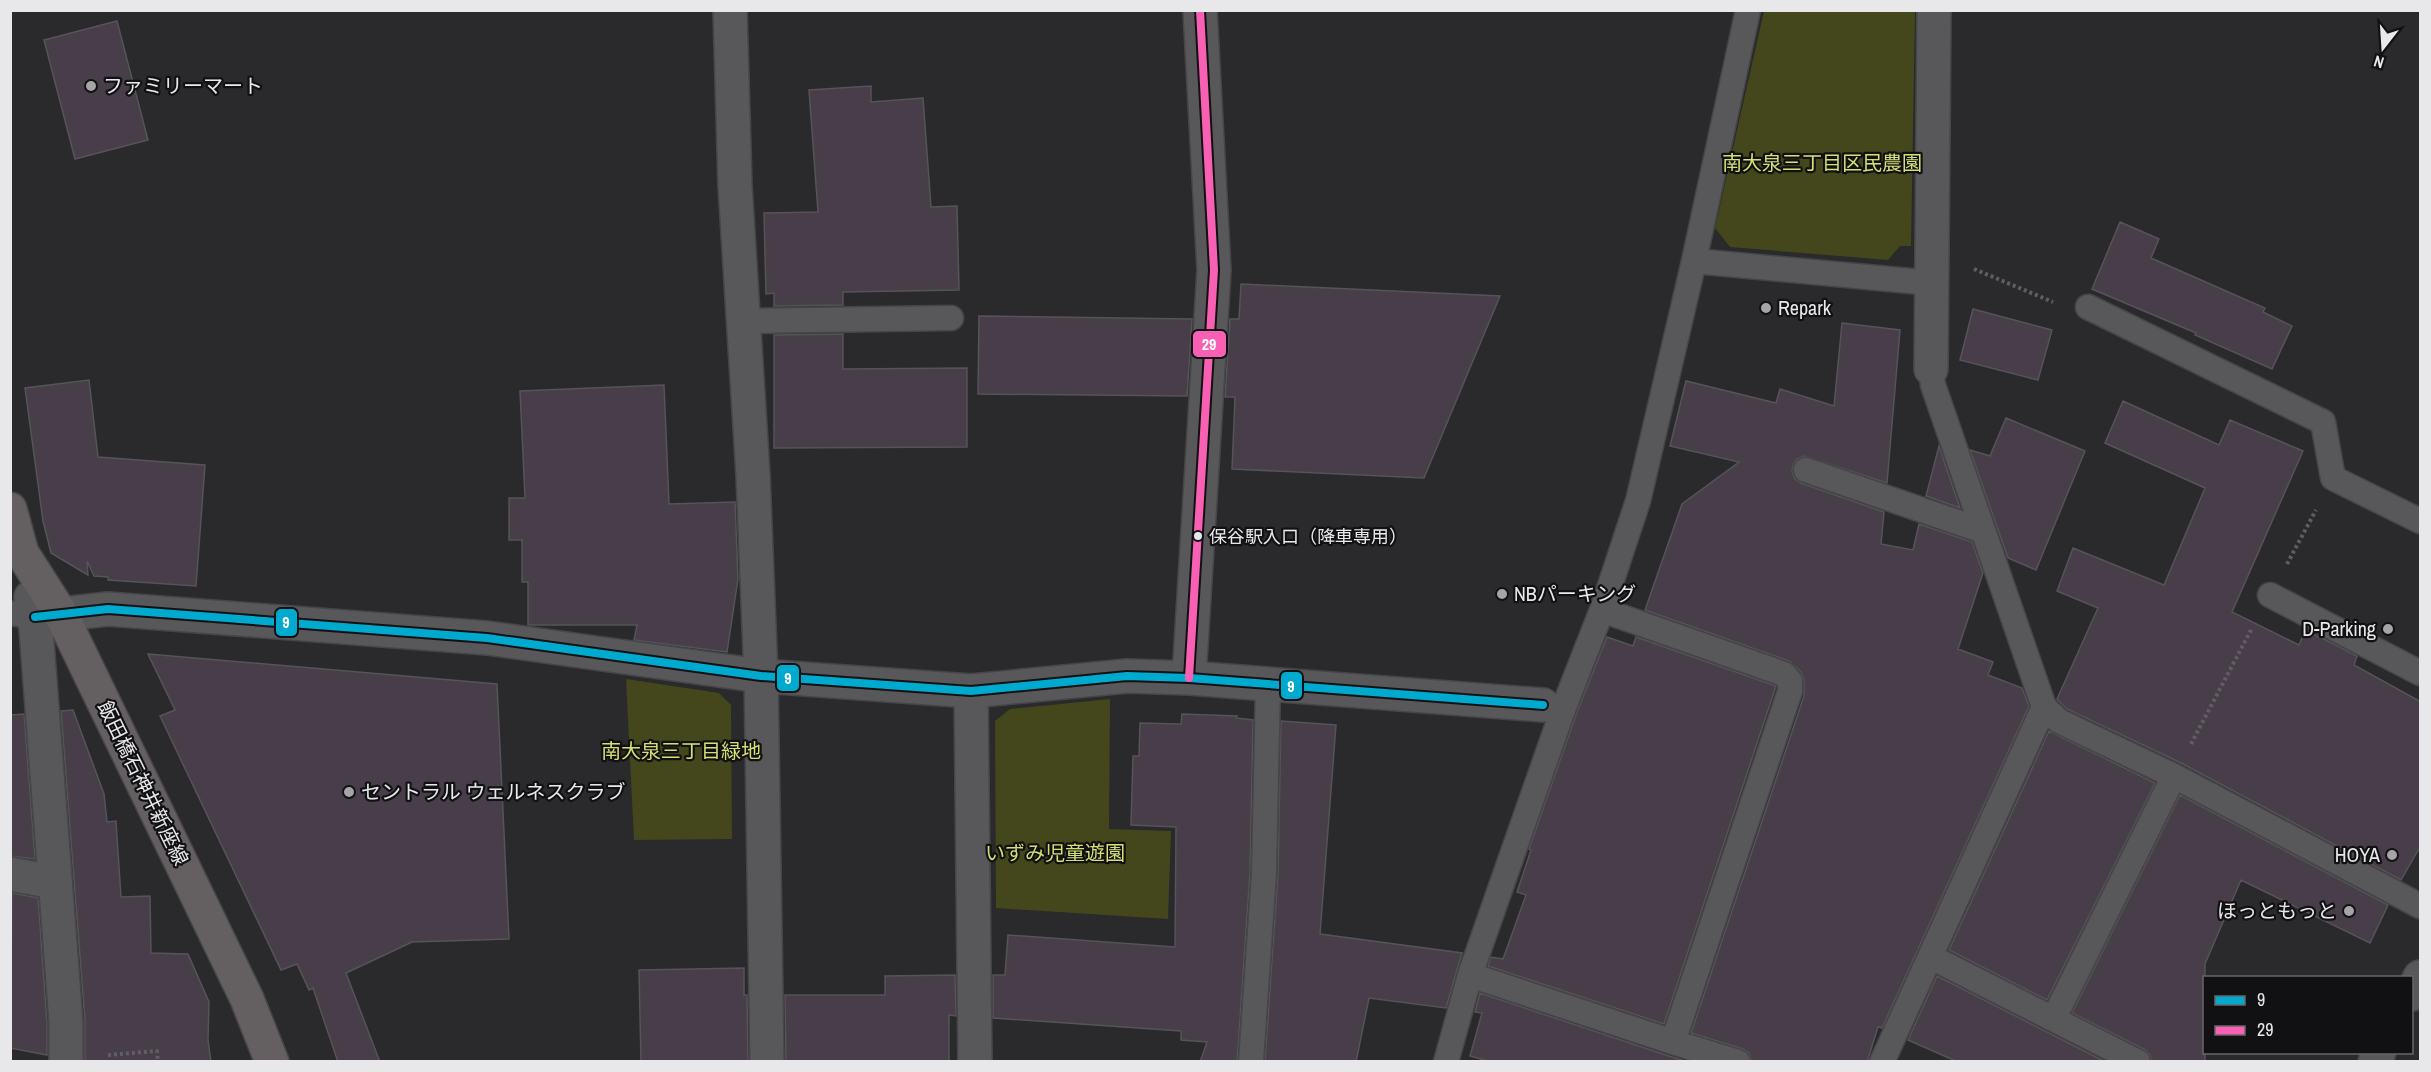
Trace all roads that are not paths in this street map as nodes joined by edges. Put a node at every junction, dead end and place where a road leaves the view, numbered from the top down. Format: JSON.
{"nodes":[{"id":1,"x":730,"y":10,"type":"edge"},
{"id":2,"x":1200,"y":10,"type":"edge"},
{"id":3,"x":1748,"y":10,"type":"edge"},
{"id":4,"x":1934,"y":10,"type":"edge"},
{"id":5,"x":1694,"y":261,"type":"junction"},
{"id":6,"x":1932,"y":267,"type":"junction"},
{"id":7,"x":2088,"y":307,"type":"road end"},
{"id":8,"x":951,"y":318,"type":"dead end"},
{"id":9,"x":744,"y":321,"type":"junction"},
{"id":10,"x":1931,"y":369,"type":"joint"},
{"id":11,"x":1806,"y":470,"type":"dead end"},
{"id":12,"x":10,"y":509,"type":"edge"},
{"id":13,"x":2421,"y":522,"type":"edge"},
{"id":14,"x":1983,"y":531,"type":"junction"},
{"id":15,"x":2270,"y":595,"type":"dead end"},
{"id":16,"x":1602,"y":610,"type":"junction"},
{"id":17,"x":36,"y":614,"type":"edge"},
{"id":18,"x":2421,"y":673,"type":"edge"},
{"id":19,"x":761,"y":676,"type":"junction"},
{"id":20,"x":1189,"y":678,"type":"junction"},
{"id":21,"x":1268,"y":684,"type":"junction"},
{"id":22,"x":971,"y":691,"type":"junction"},
{"id":23,"x":1553,"y":706,"type":"junction"},
{"id":24,"x":2044,"y":707,"type":"junction"},
{"id":25,"x":2174,"y":776,"type":"junction"},
{"id":26,"x":10,"y":873,"type":"edge"},
{"id":27,"x":54,"y":882,"type":"junction"},
{"id":28,"x":2421,"y":906,"type":"edge"},
{"id":29,"x":1931,"y":957,"type":"junction"},
{"id":30,"x":1470,"y":975,"type":"junction"},
{"id":31,"x":2421,"y":977,"type":"edge"},
{"id":32,"x":2413,"y":992,"type":"edge"},
{"id":33,"x":2054,"y":1018,"type":"junction"},
{"id":34,"x":1673,"y":1042,"type":"junction"},
{"id":35,"x":66,"y":1062,"type":"edge"},
{"id":36,"x":272,"y":1062,"type":"edge"},
{"id":37,"x":767,"y":1062,"type":"edge"},
{"id":38,"x":975,"y":1062,"type":"edge"},
{"id":39,"x":1251,"y":1062,"type":"edge"},
{"id":40,"x":1446,"y":1062,"type":"edge"},
{"id":41,"x":1738,"y":1062,"type":"edge"},
{"id":42,"x":1882,"y":1062,"type":"edge"},
{"id":43,"x":2138,"y":1062,"type":"edge"}],
"edges":[{"from":1,"to":9,"type":"street"},
{"from":2,"to":20,"type":"street"},
{"from":3,"to":5,"type":"lane"},
{"from":4,"to":6,"type":"street"},
{"from":5,"to":6,"type":"lane"},
{"from":5,"to":16,"type":"lane"},
{"from":6,"to":10,"type":"street"},
{"from":7,"to":13,"type":"lane"},
{"from":8,"to":9,"type":"lane"},
{"from":9,"to":19,"type":"street"},
{"from":10,"to":14,"type":"lane"},
{"from":11,"to":14,"type":"lane"},
{"from":12,"to":17,"type":"main road","name":"飯田橋石神井新座線"},
{"from":14,"to":24,"type":"lane"},
{"from":15,"to":18,"type":"lane"},
{"from":16,"to":23,"type":"lane"},
{"from":16,"to":34,"type":"lane"},
{"from":17,"to":19,"type":"street"},
{"from":17,"to":27,"type":"street"},
{"from":17,"to":36,"type":"main road","name":"飯田橋石神井新座線"},
{"from":19,"to":22,"type":"street"},
{"from":19,"to":37,"type":"street"},
{"from":20,"to":21,"type":"street"},
{"from":20,"to":22,"type":"street"},
{"from":21,"to":23,"type":"street"},
{"from":21,"to":39,"type":"lane"},
{"from":22,"to":38,"type":"street"},
{"from":23,"to":30,"type":"lane"},
{"from":24,"to":25,"type":"lane"},
{"from":24,"to":29,"type":"lane"},
{"from":25,"to":28,"type":"lane"},
{"from":25,"to":33,"type":"lane"},
{"from":26,"to":27,"type":"street"},
{"from":27,"to":35,"type":"street"},
{"from":29,"to":33,"type":"lane"},
{"from":29,"to":42,"type":"lane"},
{"from":30,"to":34,"type":"lane"},
{"from":30,"to":40,"type":"lane"},
{"from":31,"to":32,"type":"street"},
{"from":33,"to":43,"type":"lane"},
{"from":34,"to":41,"type":"lane"}]}
